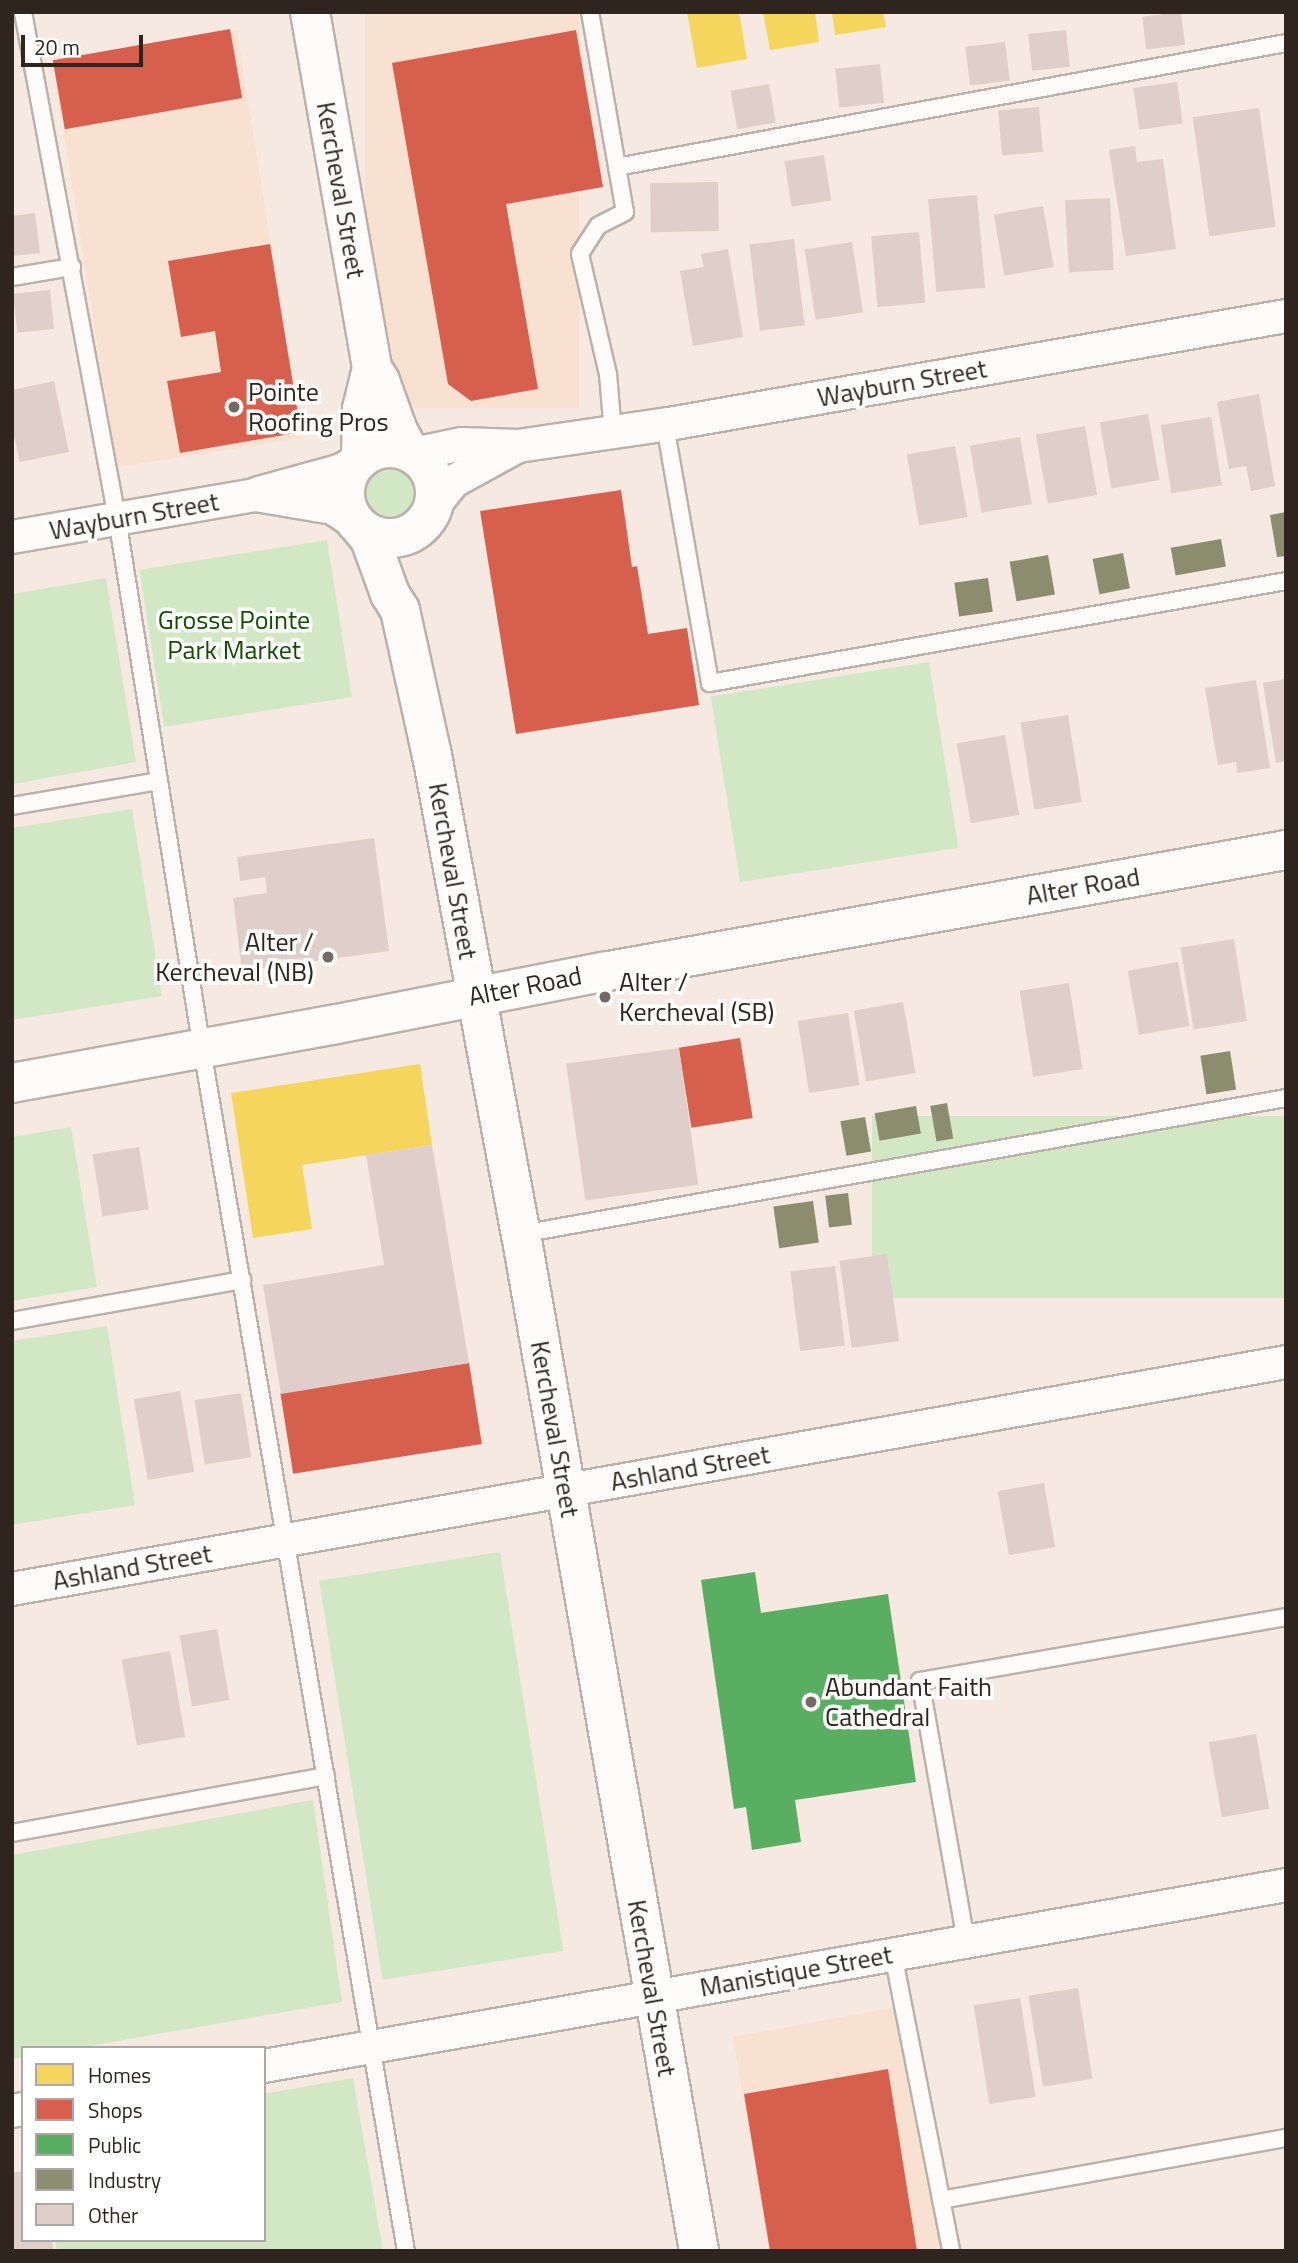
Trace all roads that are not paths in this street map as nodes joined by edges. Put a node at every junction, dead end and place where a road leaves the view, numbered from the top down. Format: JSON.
{"nodes":[{"id":1,"x":23,"y":12,"type":"edge"},
{"id":2,"x":310,"y":12,"type":"edge"},
{"id":3,"x":590,"y":12,"type":"edge"},
{"id":4,"x":1286,"y":43,"type":"edge"},
{"id":5,"x":617,"y":167,"type":"junction"},
{"id":6,"x":72,"y":267,"type":"junction"},
{"id":7,"x":12,"y":277,"type":"edge"},
{"id":8,"x":1286,"y":316,"type":"edge"},
{"id":9,"x":372,"y":368,"type":"junction"},
{"id":10,"x":665,"y":425,"type":"junction"},
{"id":11,"x":613,"y":433,"type":"junction"},
{"id":12,"x":518,"y":446,"type":"junction"},
{"id":13,"x":412,"y":453,"type":"junction"},
{"id":14,"x":359,"y":460,"type":"junction"},
{"id":15,"x":256,"y":495,"type":"junction"},
{"id":16,"x":117,"y":518,"type":"junction"},
{"id":17,"x":426,"y":518,"type":"junction"},
{"id":18,"x":358,"y":525,"type":"junction"},
{"id":19,"x":12,"y":537,"type":"edge"},
{"id":20,"x":1286,"y":581,"type":"edge"},
{"id":21,"x":400,"y":610,"type":"junction"},
{"id":22,"x":159,"y":781,"type":"junction"},
{"id":23,"x":12,"y":806,"type":"edge"},
{"id":24,"x":1286,"y":850,"type":"edge"},
{"id":25,"x":475,"y":995,"type":"junction"},
{"id":26,"x":202,"y":1049,"type":"junction"},
{"id":27,"x":12,"y":1083,"type":"edge"},
{"id":28,"x":1286,"y":1098,"type":"edge"},
{"id":29,"x":520,"y":1234,"type":"junction"},
{"id":30,"x":242,"y":1280,"type":"junction"},
{"id":31,"x":12,"y":1321,"type":"edge"},
{"id":32,"x":1286,"y":1362,"type":"edge"},
{"id":33,"x":566,"y":1490,"type":"junction"},
{"id":34,"x":287,"y":1539,"type":"junction"},
{"id":35,"x":12,"y":1589,"type":"edge"},
{"id":36,"x":1286,"y":1617,"type":"edge"},
{"id":37,"x":326,"y":1776,"type":"junction"},
{"id":38,"x":12,"y":1833,"type":"edge"},
{"id":39,"x":1286,"y":1885,"type":"edge"},
{"id":40,"x":966,"y":1941,"type":"junction"},
{"id":41,"x":893,"y":1954,"type":"junction"},
{"id":42,"x":654,"y":1996,"type":"junction"},
{"id":43,"x":370,"y":2047,"type":"junction"},
{"id":44,"x":266,"y":2066,"type":"edge"},
{"id":45,"x":1286,"y":2138,"type":"edge"},
{"id":46,"x":941,"y":2200,"type":"junction"},
{"id":47,"x":406,"y":2251,"type":"edge"},
{"id":48,"x":699,"y":2251,"type":"edge"},
{"id":49,"x":951,"y":2251,"type":"edge"}],
"edges":[{"from":1,"to":6,"type":"lane"},
{"from":2,"to":9,"type":"street","name":"Kercheval Street"},
{"from":3,"to":5,"type":"lane"},
{"from":4,"to":5,"type":"lane"},
{"from":5,"to":11,"type":"lane"},
{"from":6,"to":7,"type":"lane"},
{"from":6,"to":16,"type":"lane"},
{"from":8,"to":10,"type":"street","name":"Wayburn Street"},
{"from":9,"to":13,"type":"street","name":"Kercheval Street"},
{"from":9,"to":14,"type":"street","name":"Kercheval Street"},
{"from":10,"to":11,"type":"street","name":"Wayburn Street"},
{"from":10,"to":20,"type":"lane"},
{"from":11,"to":12,"type":"street","name":"Wayburn Street"},
{"from":12,"to":13,"type":"street","name":"Wayburn Street"},
{"from":12,"to":17,"type":"street","name":"Wayburn Street"},
{"from":13,"to":14,"type":"street"},
{"from":13,"to":17,"type":"street","name":"Kercheval Street"},
{"from":14,"to":15,"type":"street","name":"Wayburn Street"},
{"from":14,"to":18,"type":"street","name":"Kercheval Street"},
{"from":15,"to":16,"type":"street","name":"Wayburn Street"},
{"from":15,"to":18,"type":"street","name":"Wayburn Street"},
{"from":16,"to":19,"type":"street","name":"Wayburn Street"},
{"from":16,"to":22,"type":"lane"},
{"from":17,"to":18,"type":"street"},
{"from":17,"to":21,"type":"street","name":"Kercheval Street"},
{"from":18,"to":21,"type":"street","name":"Kercheval Street"},
{"from":21,"to":25,"type":"street","name":"Kercheval Street"},
{"from":22,"to":23,"type":"lane"},
{"from":22,"to":26,"type":"lane"},
{"from":24,"to":25,"type":"street","name":"Alter Road"},
{"from":25,"to":26,"type":"street","name":"Alter Road"},
{"from":25,"to":29,"type":"street","name":"Kercheval Street"},
{"from":26,"to":27,"type":"street","name":"Alter Road"},
{"from":26,"to":30,"type":"lane"},
{"from":28,"to":29,"type":"lane"},
{"from":29,"to":33,"type":"street","name":"Kercheval Street"},
{"from":30,"to":31,"type":"lane"},
{"from":30,"to":34,"type":"lane"},
{"from":32,"to":33,"type":"street","name":"Ashland Street"},
{"from":33,"to":34,"type":"street","name":"Ashland Street"},
{"from":33,"to":42,"type":"street","name":"Kercheval Street"},
{"from":34,"to":35,"type":"street","name":"Ashland Street"},
{"from":34,"to":37,"type":"lane"},
{"from":36,"to":40,"type":"lane"},
{"from":37,"to":38,"type":"lane"},
{"from":37,"to":43,"type":"lane"},
{"from":39,"to":40,"type":"street","name":"Manistique Street"},
{"from":40,"to":41,"type":"street","name":"Manistique Street"},
{"from":41,"to":42,"type":"street","name":"Manistique Street"},
{"from":41,"to":46,"type":"lane"},
{"from":42,"to":43,"type":"street","name":"Manistique Street"},
{"from":42,"to":48,"type":"street","name":"Kercheval Street"},
{"from":43,"to":44,"type":"street","name":"Manistique Street"},
{"from":43,"to":47,"type":"lane"},
{"from":45,"to":46,"type":"lane"},
{"from":46,"to":49,"type":"lane"}]}
